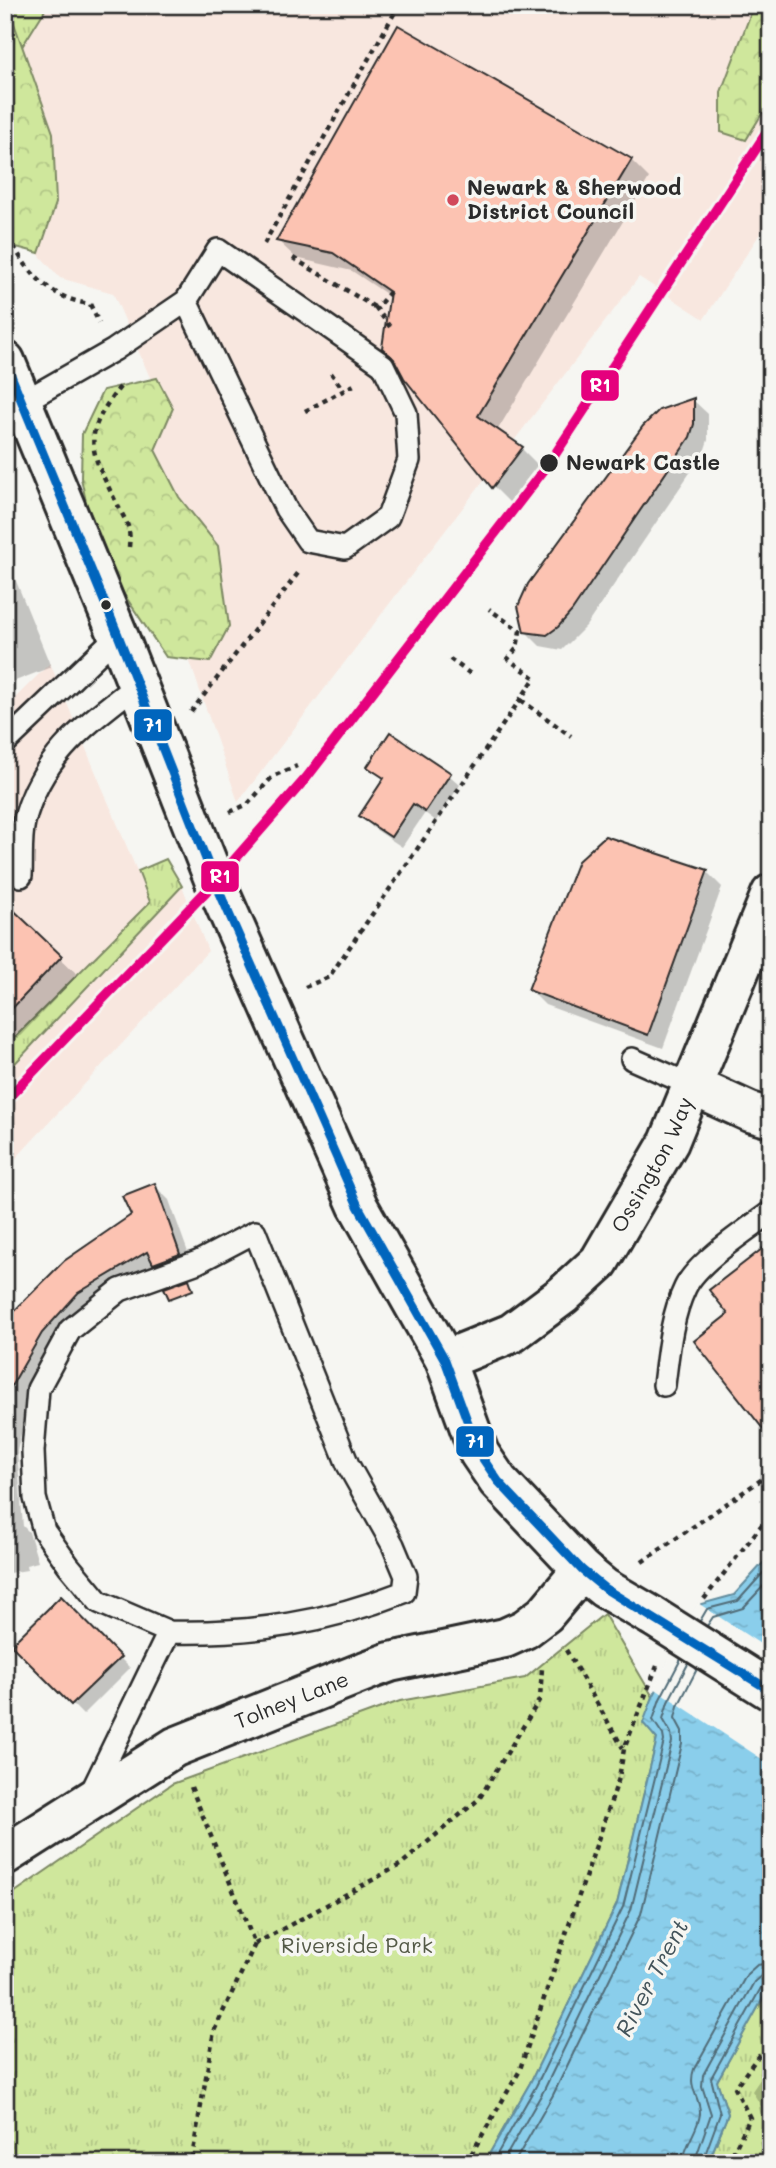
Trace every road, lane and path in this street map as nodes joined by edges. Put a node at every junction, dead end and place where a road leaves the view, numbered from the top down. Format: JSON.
{"nodes":[{"id":1,"x":399,"y":5,"type":"edge"},
{"id":2,"x":5,"y":228,"type":"edge"},
{"id":3,"x":276,"y":248,"type":"dead end"},
{"id":4,"x":288,"y":255,"type":"dead end"},
{"id":5,"x":186,"y":301,"type":"junction"},
{"id":6,"x":376,"y":308,"type":"dead end"},
{"id":7,"x":114,"y":350,"type":"junction"},
{"id":8,"x":5,"y":361,"type":"edge"},
{"id":9,"x":23,"y":402,"type":"junction"},
{"id":10,"x":320,"y":543,"type":"junction"},
{"id":11,"x":128,"y":556,"type":"dead end"},
{"id":12,"x":489,"y":609,"type":"dead end"},
{"id":13,"x":118,"y":635,"type":"junction"},
{"id":14,"x":450,"y":659,"type":"dead end"},
{"id":15,"x":472,"y":675,"type":"dead end"},
{"id":16,"x":138,"y":684,"type":"junction"},
{"id":17,"x":522,"y":700,"type":"junction"},
{"id":18,"x":157,"y":732,"type":"junction"},
{"id":19,"x":571,"y":736,"type":"dead end"},
{"id":20,"x":5,"y":743,"type":"edge"},
{"id":21,"x":297,"y":766,"type":"dead end"},
{"id":22,"x":194,"y":827,"type":"junction"},
{"id":23,"x":21,"y":876,"type":"dead end"},
{"id":24,"x":771,"y":894,"type":"edge"},
{"id":25,"x":269,"y":1002,"type":"junction"},
{"id":26,"x":632,"y":1059,"type":"dead end"},
{"id":27,"x":693,"y":1086,"type":"junction"},
{"id":28,"x":771,"y":1118,"type":"edge"},
{"id":29,"x":771,"y":1212,"type":"edge"},
{"id":30,"x":445,"y":1360,"type":"junction"},
{"id":31,"x":664,"y":1385,"type":"dead end"},
{"id":32,"x":771,"y":1473,"type":"edge"},
{"id":33,"x":771,"y":1513,"type":"edge"},
{"id":34,"x":593,"y":1579,"type":"junction"},
{"id":35,"x":702,"y":1602,"type":"dead end"},
{"id":36,"x":545,"y":1614,"type":"junction"},
{"id":37,"x":169,"y":1632,"type":"junction"},
{"id":38,"x":660,"y":1657,"type":"dead end"},
{"id":39,"x":771,"y":1691,"type":"edge"},
{"id":40,"x":175,"y":1747,"type":"junction"},
{"id":41,"x":624,"y":1749,"type":"junction"},
{"id":42,"x":86,"y":1803,"type":"junction"},
{"id":43,"x":5,"y":1855,"type":"edge"},
{"id":44,"x":255,"y":1944,"type":"junction"},
{"id":45,"x":771,"y":2056,"type":"edge"},
{"id":46,"x":191,"y":2163,"type":"edge"},
{"id":47,"x":466,"y":2163,"type":"edge"},
{"id":48,"x":728,"y":2163,"type":"edge"}],
"edges":[{"from":1,"to":3,"type":"path"},
{"from":2,"to":7,"type":"path"},
{"from":4,"to":6,"type":"path"},
{"from":5,"to":7,"type":"lane"},
{"from":5,"to":10,"type":"lane"},
{"from":5,"to":10,"type":"lane"},
{"from":7,"to":9,"type":"lane"},
{"from":7,"to":11,"type":"path"},
{"from":8,"to":9,"type":"main road"},
{"from":9,"to":13,"type":"main road"},
{"from":10,"to":18,"type":"path"},
{"from":12,"to":17,"type":"path"},
{"from":13,"to":16,"type":"main road"},
{"from":13,"to":20,"type":"lane"},
{"from":14,"to":15,"type":"path"},
{"from":16,"to":18,"type":"main road"},
{"from":16,"to":23,"type":"lane"},
{"from":17,"to":19,"type":"path"},
{"from":17,"to":25,"type":"path"},
{"from":18,"to":22,"type":"main road"},
{"from":21,"to":22,"type":"path"},
{"from":22,"to":25,"type":"main road"},
{"from":24,"to":27,"type":"main road","name":"Ossington Way"},
{"from":25,"to":30,"type":"main road"},
{"from":26,"to":27,"type":"lane"},
{"from":27,"to":28,"type":"main road"},
{"from":27,"to":30,"type":"main road","name":"Ossington Way"},
{"from":29,"to":31,"type":"lane"},
{"from":30,"to":34,"type":"main road"},
{"from":32,"to":34,"type":"path"},
{"from":33,"to":35,"type":"path"},
{"from":34,"to":36,"type":"main road","name":"Tolney Lane"},
{"from":34,"to":39,"type":"main road","bridge":true},
{"from":36,"to":40,"type":"main road","name":"Tolney Lane"},
{"from":36,"to":41,"type":"path"},
{"from":36,"to":44,"type":"path"},
{"from":37,"to":37,"type":"lane"},
{"from":37,"to":42,"type":"lane"},
{"from":38,"to":41,"type":"path"},
{"from":40,"to":42,"type":"main road","name":"Tolney Lane"},
{"from":40,"to":44,"type":"path"},
{"from":41,"to":47,"type":"path"},
{"from":42,"to":43,"type":"main road","name":"Tolney Lane"},
{"from":44,"to":46,"type":"path"},
{"from":45,"to":48,"type":"path"}]}
